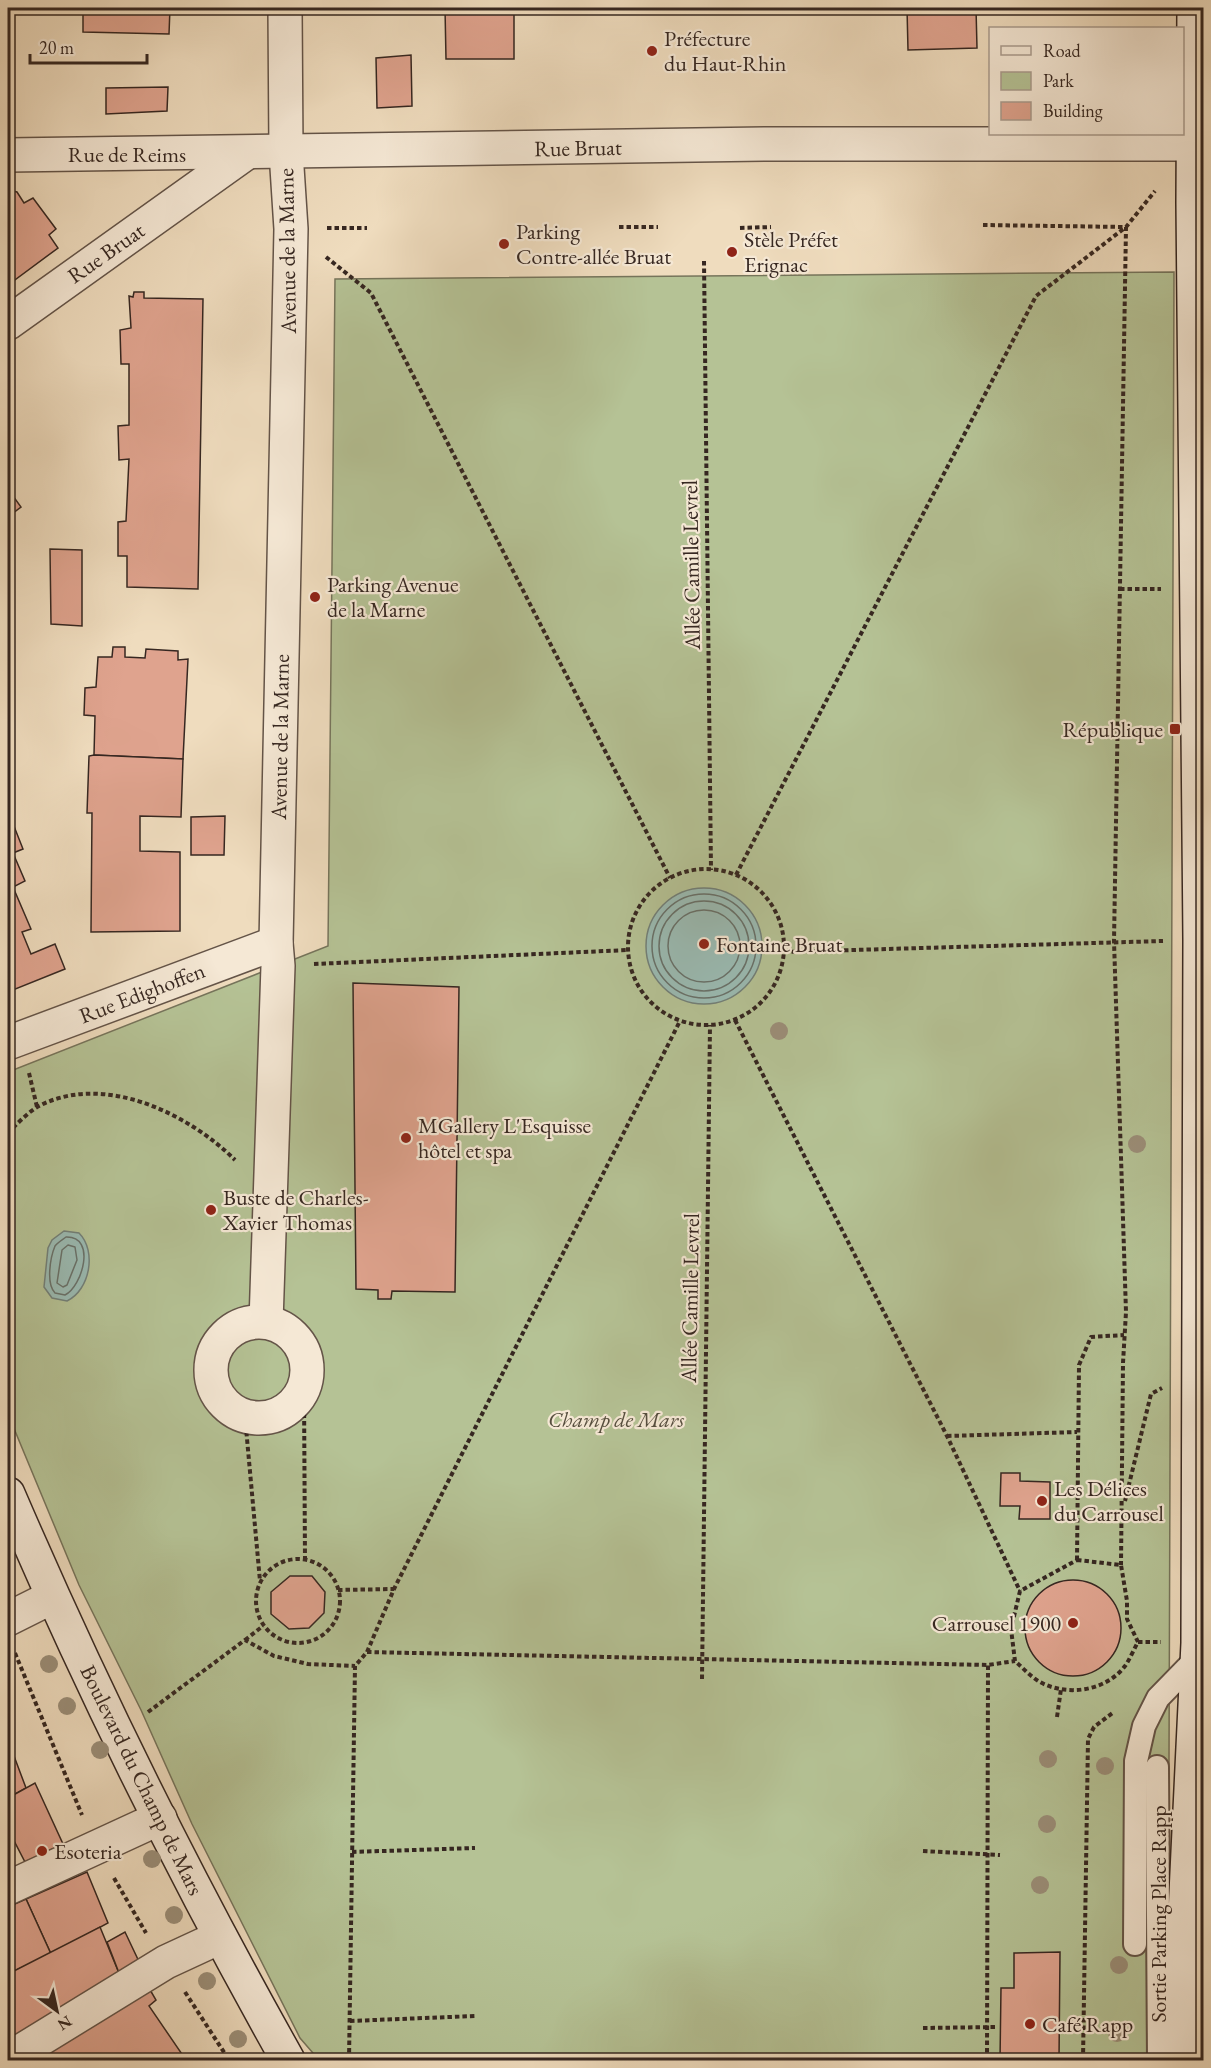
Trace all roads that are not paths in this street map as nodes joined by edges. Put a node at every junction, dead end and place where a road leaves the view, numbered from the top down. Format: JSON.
{"nodes":[{"id":1,"x":285,"y":8,"type":"edge"},
{"id":2,"x":1194,"y":8,"type":"edge"},
{"id":3,"x":1198,"y":145,"type":"edge"},
{"id":4,"x":286,"y":152,"type":"junction"},
{"id":5,"x":246,"y":153,"type":"junction"},
{"id":6,"x":8,"y":155,"type":"edge"},
{"id":7,"x":8,"y":323,"type":"edge"},
{"id":8,"x":277,"y":954,"type":"junction"},
{"id":9,"x":8,"y":1043,"type":"edge"},
{"id":10,"x":1201,"y":1169,"type":"edge"},
{"id":11,"x":266,"y":1322,"type":"junction"},
{"id":12,"x":8,"y":1494,"type":"edge"},
{"id":13,"x":52,"y":1597,"type":"junction"},
{"id":14,"x":8,"y":1619,"type":"edge"},
{"id":15,"x":1197,"y":1658,"type":"junction"},
{"id":16,"x":1157,"y":1767,"type":"dead end"},
{"id":17,"x":160,"y":1818,"type":"junction"},
{"id":18,"x":8,"y":1888,"type":"edge"},
{"id":19,"x":220,"y":1937,"type":"junction"},
{"id":20,"x":1135,"y":1944,"type":"dead end"},
{"id":21,"x":8,"y":2059,"type":"edge"},
{"id":22,"x":288,"y":2061,"type":"edge"},
{"id":23,"x":1159,"y":2061,"type":"edge"},
{"id":24,"x":1183,"y":2061,"type":"edge"}],
"edges":[{"from":1,"to":4,"type":"street","name":"Avenue de la Marne"},
{"from":2,"to":3,"type":"street"},
{"from":3,"to":4,"type":"street","name":"Rue Bruat"},
{"from":3,"to":10,"type":"street"},
{"from":4,"to":5,"type":"street","name":"Rue Bruat"},
{"from":4,"to":8,"type":"street","name":"Avenue de la Marne"},
{"from":5,"to":6,"type":"street","name":"Rue de Reims"},
{"from":5,"to":7,"type":"street","name":"Rue Bruat"},
{"from":8,"to":9,"type":"street","name":"Rue Edighoffen"},
{"from":8,"to":11,"type":"street","name":"Avenue de la Marne"},
{"from":10,"to":15,"type":"street"},
{"from":11,"to":11,"type":"street"},
{"from":12,"to":13,"type":"street","name":"Boulevard du Champ de Mars"},
{"from":13,"to":14,"type":"street"},
{"from":13,"to":17,"type":"street","name":"Boulevard du Champ de Mars"},
{"from":15,"to":20,"type":"lane"},
{"from":15,"to":24,"type":"street"},
{"from":16,"to":23,"type":"lane","name":"Sortie Parking Place Rapp"},
{"from":17,"to":18,"type":"street"},
{"from":17,"to":19,"type":"street","name":"Boulevard du Champ de Mars"},
{"from":19,"to":21,"type":"street"},
{"from":19,"to":22,"type":"street","name":"Boulevard du Champ de Mars"}]}
